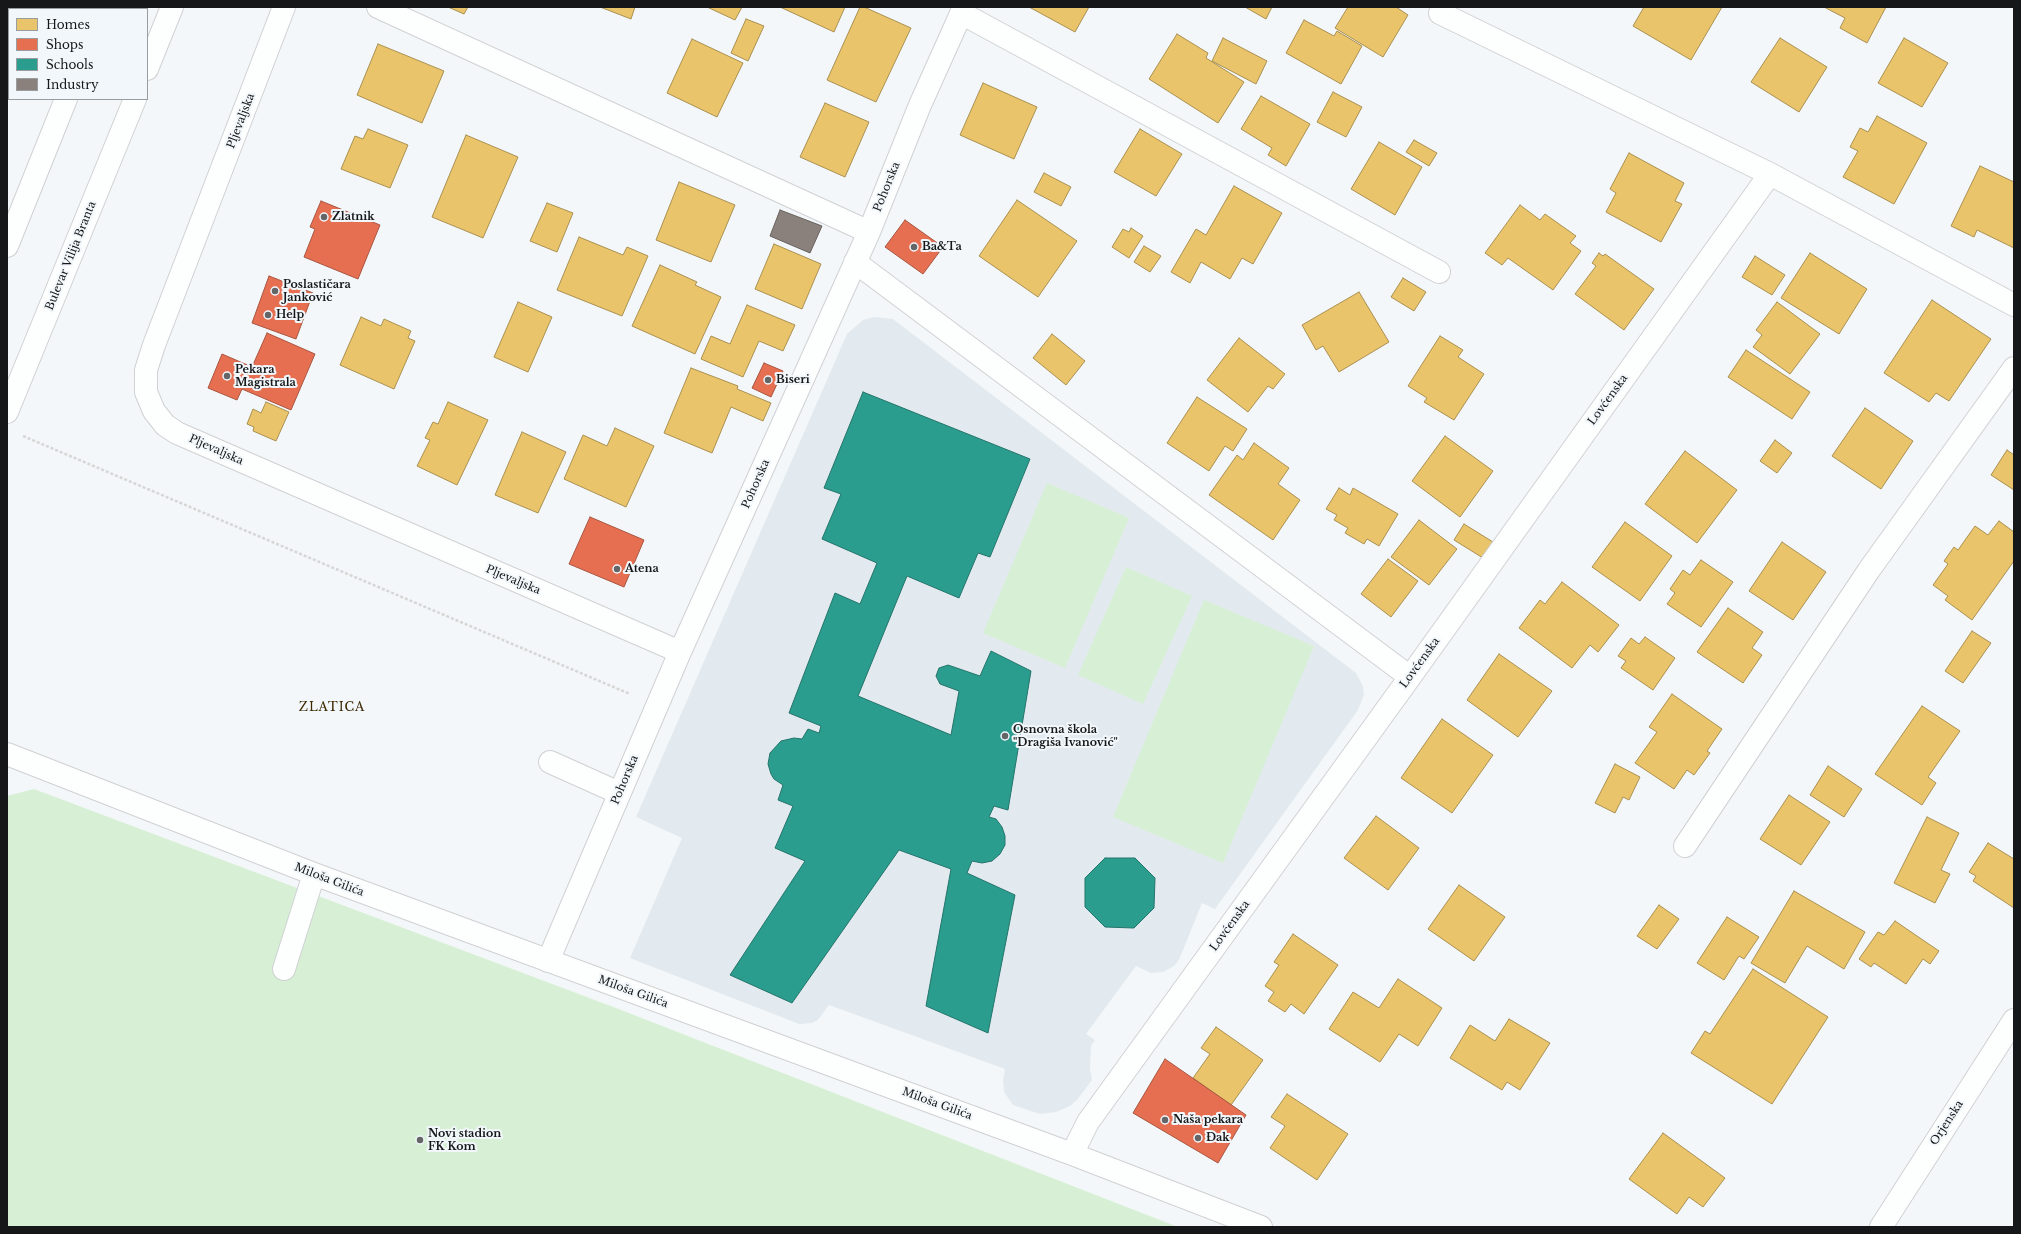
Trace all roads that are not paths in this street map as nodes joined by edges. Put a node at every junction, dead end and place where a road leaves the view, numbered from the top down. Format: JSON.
{"nodes":[{"id":1,"x":172,"y":7,"type":"edge"},
{"id":2,"x":284,"y":7,"type":"edge"},
{"id":3,"x":378,"y":7,"type":"edge"},
{"id":4,"x":963,"y":10,"type":"edge"},
{"id":5,"x":1440,"y":13,"type":"dead end"},
{"id":6,"x":148,"y":66,"type":"edge"},
{"id":7,"x":66,"y":100,"type":"edge"},
{"id":8,"x":135,"y":100,"type":"edge"},
{"id":9,"x":1770,"y":174,"type":"junction"},
{"id":10,"x":868,"y":232,"type":"junction"},
{"id":11,"x":7,"y":246,"type":"edge"},
{"id":12,"x":855,"y":262,"type":"junction"},
{"id":13,"x":1439,"y":272,"type":"dead end"},
{"id":14,"x":2014,"y":305,"type":"edge"},
{"id":15,"x":2014,"y":368,"type":"edge"},
{"id":16,"x":7,"y":412,"type":"edge"},
{"id":17,"x":680,"y":652,"type":"junction"},
{"id":18,"x":1410,"y":677,"type":"junction"},
{"id":19,"x":7,"y":754,"type":"edge"},
{"id":20,"x":550,"y":762,"type":"dead end"},
{"id":21,"x":619,"y":794,"type":"junction"},
{"id":22,"x":1684,"y":846,"type":"dead end"},
{"id":23,"x":314,"y":874,"type":"junction"},
{"id":24,"x":548,"y":961,"type":"junction"},
{"id":25,"x":284,"y":969,"type":"dead end"},
{"id":26,"x":2014,"y":1020,"type":"edge"},
{"id":27,"x":1072,"y":1154,"type":"junction"},
{"id":28,"x":1261,"y":1227,"type":"edge"},
{"id":29,"x":1881,"y":1227,"type":"edge"}],
"edges":[{"from":1,"to":6,"type":"street"},
{"from":2,"to":17,"type":"street","name":"Pljevaljska"},
{"from":3,"to":10,"type":"street"},
{"from":4,"to":10,"type":"street","name":"Pohorska"},
{"from":4,"to":13,"type":"street"},
{"from":5,"to":9,"type":"street"},
{"from":7,"to":11,"type":"street"},
{"from":8,"to":16,"type":"street","name":"Bulevar Vilija Branta"},
{"from":9,"to":14,"type":"street"},
{"from":9,"to":18,"type":"street","name":"Lovćenska"},
{"from":10,"to":12,"type":"street","name":"Pohorska"},
{"from":12,"to":17,"type":"street","name":"Pohorska"},
{"from":12,"to":18,"type":"street"},
{"from":15,"to":22,"type":"street"},
{"from":17,"to":21,"type":"street","name":"Pohorska"},
{"from":18,"to":27,"type":"street","name":"Lovćenska"},
{"from":19,"to":23,"type":"street","name":"Miloša Gilića"},
{"from":20,"to":21,"type":"street"},
{"from":21,"to":24,"type":"street","name":"Pohorska"},
{"from":23,"to":24,"type":"street","name":"Miloša Gilića"},
{"from":23,"to":25,"type":"street"},
{"from":24,"to":27,"type":"street","name":"Miloša Gilića"},
{"from":26,"to":29,"type":"street","name":"Orjenska"},
{"from":27,"to":28,"type":"street","name":"Miloša Gilića"}]}
